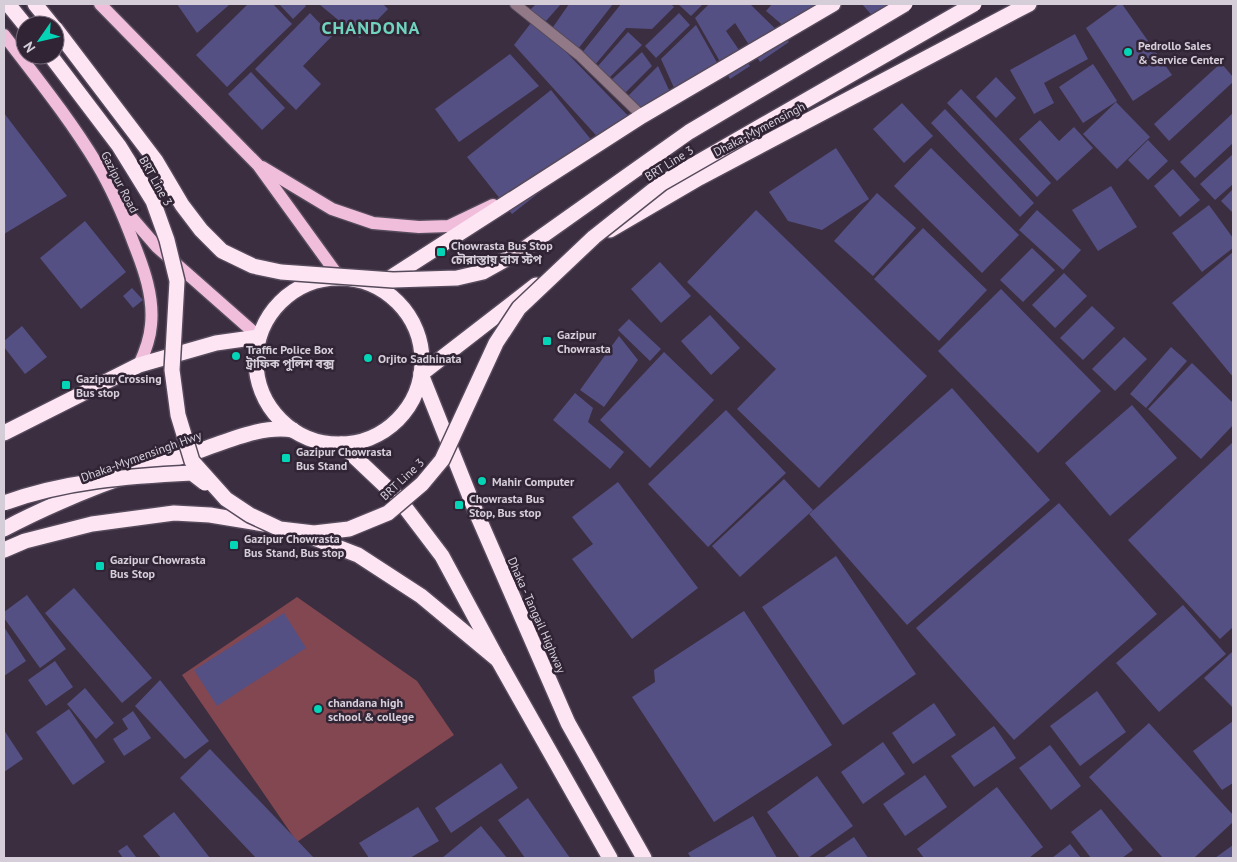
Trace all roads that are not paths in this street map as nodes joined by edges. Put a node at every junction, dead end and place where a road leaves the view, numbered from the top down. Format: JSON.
{"nodes":[{"id":1,"x":8,"y":4,"type":"edge"},
{"id":2,"x":35,"y":4,"type":"edge"},
{"id":3,"x":100,"y":4,"type":"edge"},
{"id":4,"x":515,"y":4,"type":"edge"},
{"id":5,"x":833,"y":4,"type":"edge"},
{"id":6,"x":905,"y":4,"type":"edge"},
{"id":7,"x":974,"y":4,"type":"edge"},
{"id":8,"x":1029,"y":4,"type":"edge"},
{"id":9,"x":17,"y":15,"type":"edge"},
{"id":10,"x":44,"y":15,"type":"edge"},
{"id":11,"x":4,"y":35,"type":"edge"},
{"id":12,"x":65,"y":41,"type":"edge"},
{"id":13,"x":58,"y":65,"type":"edge"},
{"id":14,"x":642,"y":116,"type":"junction"},
{"id":15,"x":258,"y":165,"type":"junction"},
{"id":16,"x":532,"y":187,"type":"junction"},
{"id":17,"x":115,"y":199,"type":"junction"},
{"id":18,"x":339,"y":277,"type":"junction"},
{"id":19,"x":376,"y":286,"type":"junction"},
{"id":20,"x":259,"y":337,"type":"junction"},
{"id":21,"x":139,"y":365,"type":"junction"},
{"id":22,"x":422,"y":374,"type":"junction"},
{"id":23,"x":293,"y":430,"type":"junction"},
{"id":24,"x":4,"y":433,"type":"edge"},
{"id":25,"x":341,"y":444,"type":"junction"},
{"id":26,"x":226,"y":499,"type":"junction"},
{"id":27,"x":4,"y":504,"type":"edge"},
{"id":28,"x":4,"y":529,"type":"edge"},
{"id":29,"x":4,"y":550,"type":"edge"},
{"id":30,"x":498,"y":660,"type":"junction"},
{"id":31,"x":610,"y":858,"type":"edge"},
{"id":32,"x":644,"y":858,"type":"edge"}],
"edges":[{"from":1,"to":9,"type":"highway"},
{"from":2,"to":10,"type":"highway"},
{"from":3,"to":15,"type":"main road"},
{"from":4,"to":14,"type":"street"},
{"from":5,"to":14,"type":"highway"},
{"from":6,"to":12,"type":"highway","name":"BRT Line 3","bridge":true},
{"from":7,"to":26,"type":"highway","name":"BRT Line 3","bridge":true},
{"from":8,"to":22,"type":"highway","name":"Dhaka-Mymensingh"},
{"from":11,"to":17,"type":"main road","name":"Gazipur Road"},
{"from":13,"to":26,"type":"highway","name":"BRT Line 3","bridge":true},
{"from":14,"to":16,"type":"highway"},
{"from":15,"to":16,"type":"main road"},
{"from":15,"to":18,"type":"main road"},
{"from":16,"to":19,"type":"highway"},
{"from":17,"to":20,"type":"main road"},
{"from":17,"to":21,"type":"main road","name":"Gazipur Road"},
{"from":18,"to":19,"type":"highway"},
{"from":18,"to":20,"type":"highway"},
{"from":19,"to":22,"type":"highway"},
{"from":20,"to":21,"type":"highway"},
{"from":20,"to":23,"type":"highway"},
{"from":21,"to":24,"type":"highway"},
{"from":22,"to":25,"type":"highway"},
{"from":22,"to":32,"type":"highway","name":"Dhaka - Tangail Highway"},
{"from":23,"to":25,"type":"highway"},
{"from":23,"to":28,"type":"highway","name":"Dhaka-Mymensingh Hwy"},
{"from":25,"to":30,"type":"highway"},
{"from":26,"to":27,"type":"highway","bridge":true},
{"from":29,"to":30,"type":"highway"},
{"from":30,"to":31,"type":"highway"}]}
